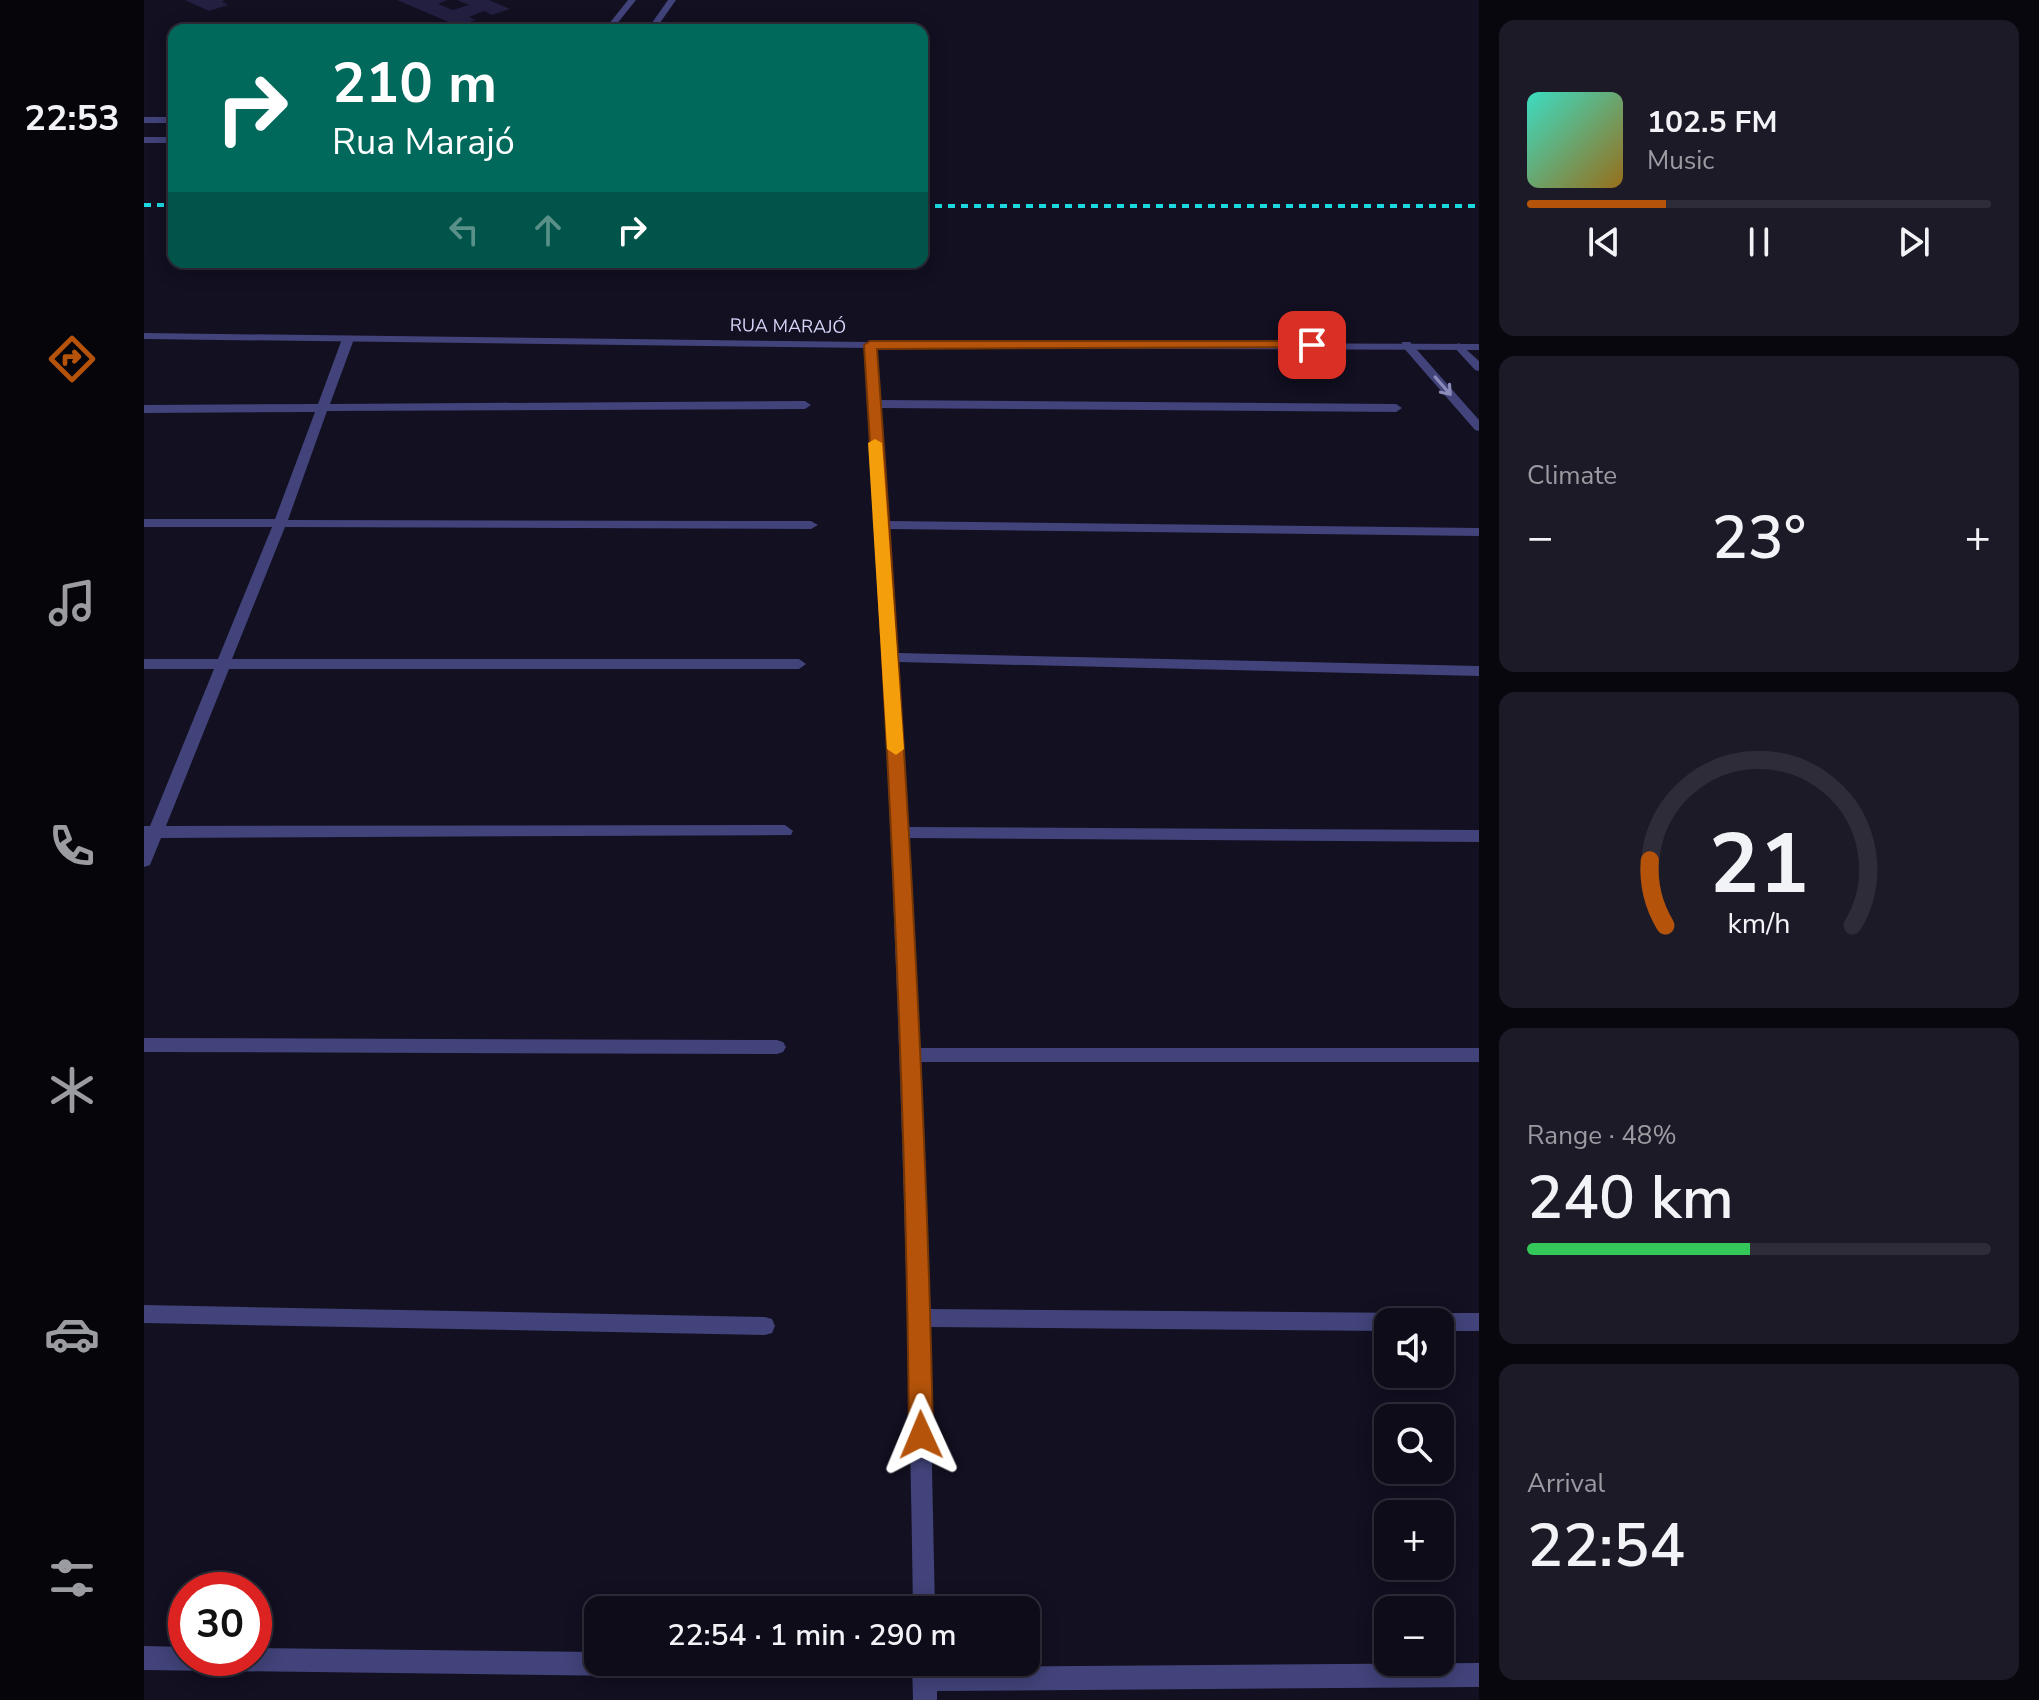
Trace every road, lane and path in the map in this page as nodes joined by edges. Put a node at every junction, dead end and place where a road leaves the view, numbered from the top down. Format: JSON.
{"nodes":[{"id":1,"x":632,"y":0,"type":"edge"},
{"id":2,"x":672,"y":0,"type":"edge"},
{"id":3,"x":613,"y":24,"type":"edge"},
{"id":4,"x":655,"y":24,"type":"edge"},
{"id":5,"x":144,"y":120,"type":"edge"},
{"id":6,"x":168,"y":120,"type":"edge"},
{"id":7,"x":144,"y":140,"type":"edge"},
{"id":8,"x":168,"y":140,"type":"edge"},
{"id":9,"x":144,"y":336,"type":"edge"},
{"id":10,"x":348,"y":339,"type":"junction"},
{"id":11,"x":1406,"y":344,"type":"junction"},
{"id":12,"x":870,"y":345,"type":"junction"},
{"id":13,"x":1459,"y":346,"type":"junction"},
{"id":14,"x":1479,"y":347,"type":"edge"},
{"id":15,"x":1479,"y":368,"type":"edge"},
{"id":16,"x":873,"y":404,"type":"junction"},
{"id":17,"x":805,"y":405,"type":"dead end"},
{"id":18,"x":323,"y":406,"type":"junction"},
{"id":19,"x":1396,"y":408,"type":"dead end"},
{"id":20,"x":144,"y":409,"type":"edge"},
{"id":21,"x":1479,"y":427,"type":"edge"},
{"id":22,"x":144,"y":523,"type":"edge"},
{"id":23,"x":280,"y":524,"type":"junction"},
{"id":24,"x":811,"y":525,"type":"dead end"},
{"id":25,"x":881,"y":525,"type":"junction"},
{"id":26,"x":1479,"y":532,"type":"edge"},
{"id":27,"x":891,"y":657,"type":"junction"},
{"id":28,"x":144,"y":664,"type":"edge"},
{"id":29,"x":224,"y":664,"type":"junction"},
{"id":30,"x":799,"y":664,"type":"dead end"},
{"id":31,"x":1479,"y":671,"type":"edge"},
{"id":32,"x":785,"y":831,"type":"dead end"},
{"id":33,"x":150,"y":832,"type":"edge"},
{"id":34,"x":900,"y":833,"type":"junction"},
{"id":35,"x":1479,"y":836,"type":"edge"},
{"id":36,"x":144,"y":861,"type":"edge"},
{"id":37,"x":144,"y":1045,"type":"edge"},
{"id":38,"x":777,"y":1047,"type":"dead end"},
{"id":39,"x":908,"y":1055,"type":"junction"},
{"id":40,"x":1479,"y":1055,"type":"edge"},
{"id":41,"x":144,"y":1314,"type":"edge"},
{"id":42,"x":919,"y":1318,"type":"junction"},
{"id":43,"x":1374,"y":1322,"type":"edge"},
{"id":44,"x":1454,"y":1322,"type":"edge"},
{"id":45,"x":1479,"y":1322,"type":"edge"},
{"id":46,"x":765,"y":1326,"type":"dead end"},
{"id":47,"x":924,"y":1596,"type":"edge"},
{"id":48,"x":144,"y":1658,"type":"edge"},
{"id":49,"x":584,"y":1663,"type":"edge"},
{"id":50,"x":1479,"y":1675,"type":"edge"},
{"id":51,"x":925,"y":1680,"type":"edge"}],
"edges":[{"from":1,"to":3,"type":"street"},
{"from":2,"to":4,"type":"street"},
{"from":5,"to":6,"type":"street"},
{"from":7,"to":8,"type":"street"},
{"from":9,"to":10,"type":"street","name":"RUA MARAJÓ"},
{"from":10,"to":12,"type":"street","name":"RUA MARAJÓ"},
{"from":10,"to":18,"type":"street"},
{"from":11,"to":12,"type":"street","name":"RUA MARAJÓ"},
{"from":11,"to":13,"type":"street","name":"RUA MARAJÓ"},
{"from":11,"to":21,"type":"street","one_way":true},
{"from":12,"to":16,"type":"street"},
{"from":13,"to":14,"type":"street","name":"RUA MARAJÓ"},
{"from":13,"to":15,"type":"street"},
{"from":16,"to":19,"type":"street"},
{"from":16,"to":25,"type":"street"},
{"from":17,"to":18,"type":"street"},
{"from":18,"to":20,"type":"street"},
{"from":18,"to":23,"type":"street"},
{"from":22,"to":23,"type":"street"},
{"from":23,"to":24,"type":"street"},
{"from":23,"to":29,"type":"street"},
{"from":25,"to":26,"type":"street"},
{"from":25,"to":27,"type":"street"},
{"from":27,"to":31,"type":"street"},
{"from":27,"to":34,"type":"street"},
{"from":28,"to":29,"type":"street"},
{"from":29,"to":30,"type":"street"},
{"from":29,"to":33,"type":"street"},
{"from":32,"to":33,"type":"street"},
{"from":33,"to":36,"type":"street"},
{"from":34,"to":35,"type":"street"},
{"from":34,"to":39,"type":"street"},
{"from":37,"to":38,"type":"street"},
{"from":39,"to":40,"type":"street"},
{"from":39,"to":42,"type":"street"},
{"from":41,"to":46,"type":"street"},
{"from":42,"to":43,"type":"street"},
{"from":42,"to":47,"type":"street"},
{"from":44,"to":45,"type":"street"},
{"from":48,"to":49,"type":"street"},
{"from":50,"to":51,"type":"street"}]}
